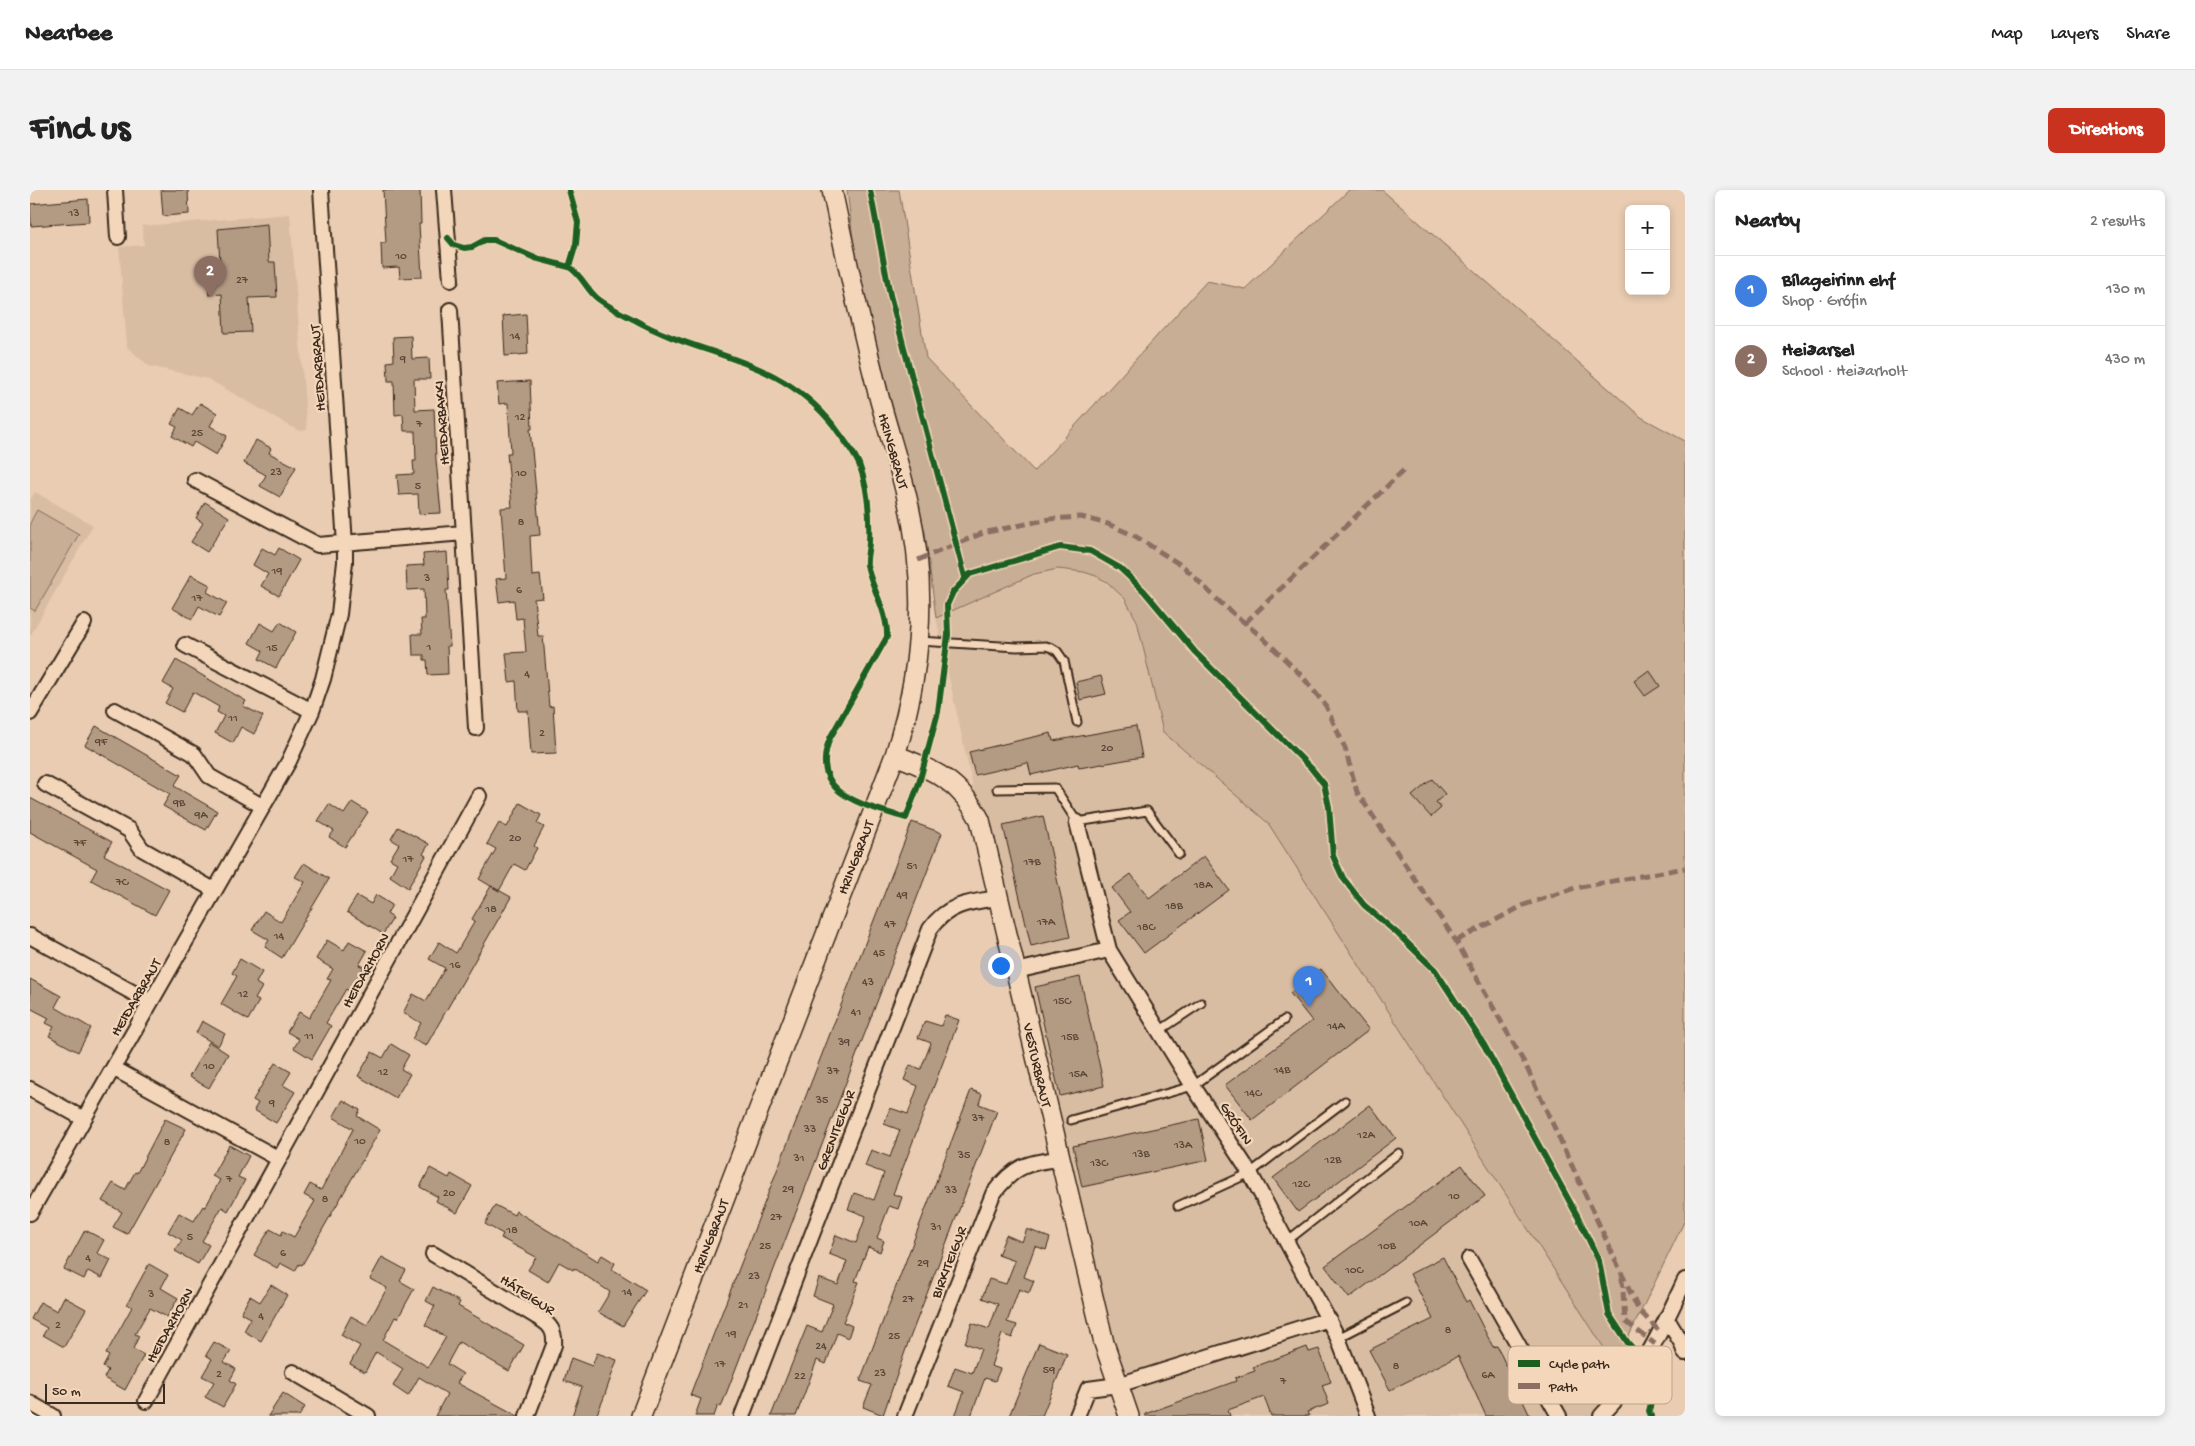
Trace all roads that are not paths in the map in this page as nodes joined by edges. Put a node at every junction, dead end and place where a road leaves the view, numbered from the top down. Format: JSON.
{"nodes":[{"id":1,"x":115,"y":190,"type":"edge"},
{"id":2,"x":321,"y":190,"type":"edge"},
{"id":3,"x":444,"y":190,"type":"edge"},
{"id":4,"x":832,"y":190,"type":"edge"},
{"id":5,"x":118,"y":237,"type":"dead end"},
{"id":6,"x":451,"y":280,"type":"dead end"},
{"id":7,"x":450,"y":310,"type":"dead end"},
{"id":8,"x":196,"y":480,"type":"dead end"},
{"id":9,"x":464,"y":533,"type":"junction"},
{"id":10,"x":345,"y":544,"type":"junction"},
{"id":11,"x":84,"y":623,"type":"dead end"},
{"id":12,"x":919,"y":641,"type":"junction"},
{"id":13,"x":185,"y":645,"type":"dead end"},
{"id":14,"x":115,"y":710,"type":"dead end"},
{"id":15,"x":312,"y":711,"type":"junction"},
{"id":16,"x":30,"y":713,"type":"edge"},
{"id":17,"x":1077,"y":722,"type":"dead end"},
{"id":18,"x":476,"y":728,"type":"dead end"},
{"id":19,"x":895,"y":754,"type":"junction"},
{"id":20,"x":45,"y":784,"type":"dead end"},
{"id":21,"x":997,"y":789,"type":"dead end"},
{"id":22,"x":479,"y":796,"type":"dead end"},
{"id":23,"x":262,"y":806,"type":"junction"},
{"id":24,"x":1077,"y":822,"type":"junction"},
{"id":25,"x":1179,"y":854,"type":"dead end"},
{"id":26,"x":214,"y":890,"type":"junction"},
{"id":27,"x":998,"y":898,"type":"junction"},
{"id":28,"x":30,"y":936,"type":"edge"},
{"id":29,"x":1109,"y":950,"type":"junction"},
{"id":30,"x":1016,"y":971,"type":"junction"},
{"id":31,"x":150,"y":1002,"type":"junction"},
{"id":32,"x":1201,"y":1003,"type":"dead end"},
{"id":33,"x":1284,"y":1020,"type":"dead end"},
{"id":34,"x":1159,"y":1031,"type":"junction"},
{"id":35,"x":113,"y":1068,"type":"junction"},
{"id":36,"x":1193,"y":1086,"type":"junction"},
{"id":37,"x":30,"y":1089,"type":"edge"},
{"id":38,"x":1345,"y":1102,"type":"dead end"},
{"id":39,"x":84,"y":1119,"type":"junction"},
{"id":40,"x":1071,"y":1120,"type":"dead end"},
{"id":41,"x":1399,"y":1153,"type":"dead end"},
{"id":42,"x":279,"y":1159,"type":"junction"},
{"id":43,"x":1060,"y":1159,"type":"junction"},
{"id":44,"x":1250,"y":1174,"type":"junction"},
{"id":45,"x":1178,"y":1206,"type":"dead end"},
{"id":46,"x":31,"y":1210,"type":"edge"},
{"id":47,"x":1287,"y":1241,"type":"junction"},
{"id":48,"x":433,"y":1254,"type":"dead end"},
{"id":49,"x":1469,"y":1259,"type":"dead end"},
{"id":50,"x":1685,"y":1280,"type":"edge"},
{"id":51,"x":1406,"y":1303,"type":"dead end"},
{"id":52,"x":1329,"y":1319,"type":"junction"},
{"id":53,"x":1667,"y":1320,"type":"junction"},
{"id":54,"x":1338,"y":1338,"type":"junction"},
{"id":55,"x":1519,"y":1346,"type":"edge"},
{"id":56,"x":1654,"y":1346,"type":"edge"},
{"id":57,"x":1685,"y":1353,"type":"edge"},
{"id":58,"x":293,"y":1372,"type":"dead end"},
{"id":59,"x":1118,"y":1385,"type":"junction"},
{"id":60,"x":146,"y":1401,"type":"dead end"},
{"id":61,"x":30,"y":1403,"type":"edge"},
{"id":62,"x":1552,"y":1404,"type":"edge"},
{"id":63,"x":1611,"y":1404,"type":"edge"},
{"id":64,"x":1131,"y":1414,"type":"edge"},
{"id":65,"x":53,"y":1416,"type":"edge"},
{"id":66,"x":368,"y":1416,"type":"edge"},
{"id":67,"x":527,"y":1416,"type":"edge"},
{"id":68,"x":641,"y":1416,"type":"edge"},
{"id":69,"x":742,"y":1416,"type":"edge"},
{"id":70,"x":906,"y":1416,"type":"edge"},
{"id":71,"x":1077,"y":1416,"type":"edge"},
{"id":72,"x":1368,"y":1416,"type":"edge"},
{"id":73,"x":1559,"y":1416,"type":"edge"},
{"id":74,"x":1600,"y":1416,"type":"edge"}],
"edges":[{"from":1,"to":5,"type":"street"},
{"from":2,"to":10,"type":"street","name":"HEIÐARBRAUT"},
{"from":3,"to":6,"type":"street"},
{"from":4,"to":12,"type":"main road","name":"HRINGBRAUT"},
{"from":7,"to":9,"type":"street","name":"HEIÐARBAKKI"},
{"from":8,"to":10,"type":"street"},
{"from":9,"to":10,"type":"street"},
{"from":9,"to":18,"type":"street","name":"HEIÐARBAKKI"},
{"from":10,"to":15,"type":"street","name":"HEIÐARBRAUT"},
{"from":11,"to":16,"type":"street"},
{"from":12,"to":17,"type":"lane"},
{"from":12,"to":19,"type":"main road","name":"HRINGBRAUT"},
{"from":13,"to":15,"type":"street"},
{"from":14,"to":23,"type":"street"},
{"from":15,"to":23,"type":"street","name":"HEIÐARBRAUT"},
{"from":19,"to":27,"type":"main road","name":"VESTURBRAUT"},
{"from":19,"to":68,"type":"main road","name":"HRINGBRAUT"},
{"from":20,"to":26,"type":"street"},
{"from":21,"to":24,"type":"lane","name":"GRÓFIN"},
{"from":22,"to":42,"type":"street","name":"HEIÐARHORN"},
{"from":23,"to":26,"type":"street","name":"HEIÐARBRAUT"},
{"from":24,"to":25,"type":"lane"},
{"from":24,"to":29,"type":"street","name":"GRÓFIN"},
{"from":26,"to":31,"type":"street","name":"HEIÐARBRAUT"},
{"from":27,"to":30,"type":"main road","name":"VESTURBRAUT"},
{"from":27,"to":69,"type":"street","name":"GRENITEIGUR"},
{"from":28,"to":31,"type":"street"},
{"from":29,"to":30,"type":"street"},
{"from":29,"to":34,"type":"street","name":"GRÓFIN"},
{"from":30,"to":43,"type":"main road","name":"VESTURBRAUT"},
{"from":31,"to":35,"type":"street","name":"HEIÐARBRAUT"},
{"from":32,"to":34,"type":"lane"},
{"from":33,"to":36,"type":"lane"},
{"from":34,"to":36,"type":"street","name":"GRÓFIN"},
{"from":35,"to":39,"type":"street","name":"HEIÐARBRAUT"},
{"from":35,"to":42,"type":"street"},
{"from":36,"to":40,"type":"lane"},
{"from":36,"to":44,"type":"street","name":"GRÓFIN"},
{"from":37,"to":39,"type":"street"},
{"from":38,"to":44,"type":"lane"},
{"from":39,"to":46,"type":"street","name":"HEIÐARBRAUT"},
{"from":41,"to":47,"type":"lane"},
{"from":42,"to":60,"type":"street","name":"HEIÐARHORN"},
{"from":43,"to":59,"type":"main road","name":"VESTURBRAUT"},
{"from":43,"to":70,"type":"street","name":"BIRKITEIGUR"},
{"from":44,"to":45,"type":"lane"},
{"from":44,"to":47,"type":"street","name":"GRÓFIN"},
{"from":47,"to":52,"type":"street","name":"GRÓFIN"},
{"from":48,"to":67,"type":"street","name":"HÁTEIGUR"},
{"from":49,"to":55,"type":"street"},
{"from":50,"to":53,"type":"street"},
{"from":51,"to":54,"type":"lane"},
{"from":52,"to":54,"type":"street","name":"GRÓFIN"},
{"from":52,"to":59,"type":"street"},
{"from":53,"to":56,"type":"street"},
{"from":53,"to":57,"type":"street"},
{"from":54,"to":72,"type":"street","name":"GRÓFIN"},
{"from":58,"to":66,"type":"street"},
{"from":59,"to":64,"type":"main road","name":"VESTURBRAUT"},
{"from":59,"to":71,"type":"street"},
{"from":61,"to":65,"type":"street"},
{"from":62,"to":73,"type":"street"},
{"from":63,"to":74,"type":"street"}]}
